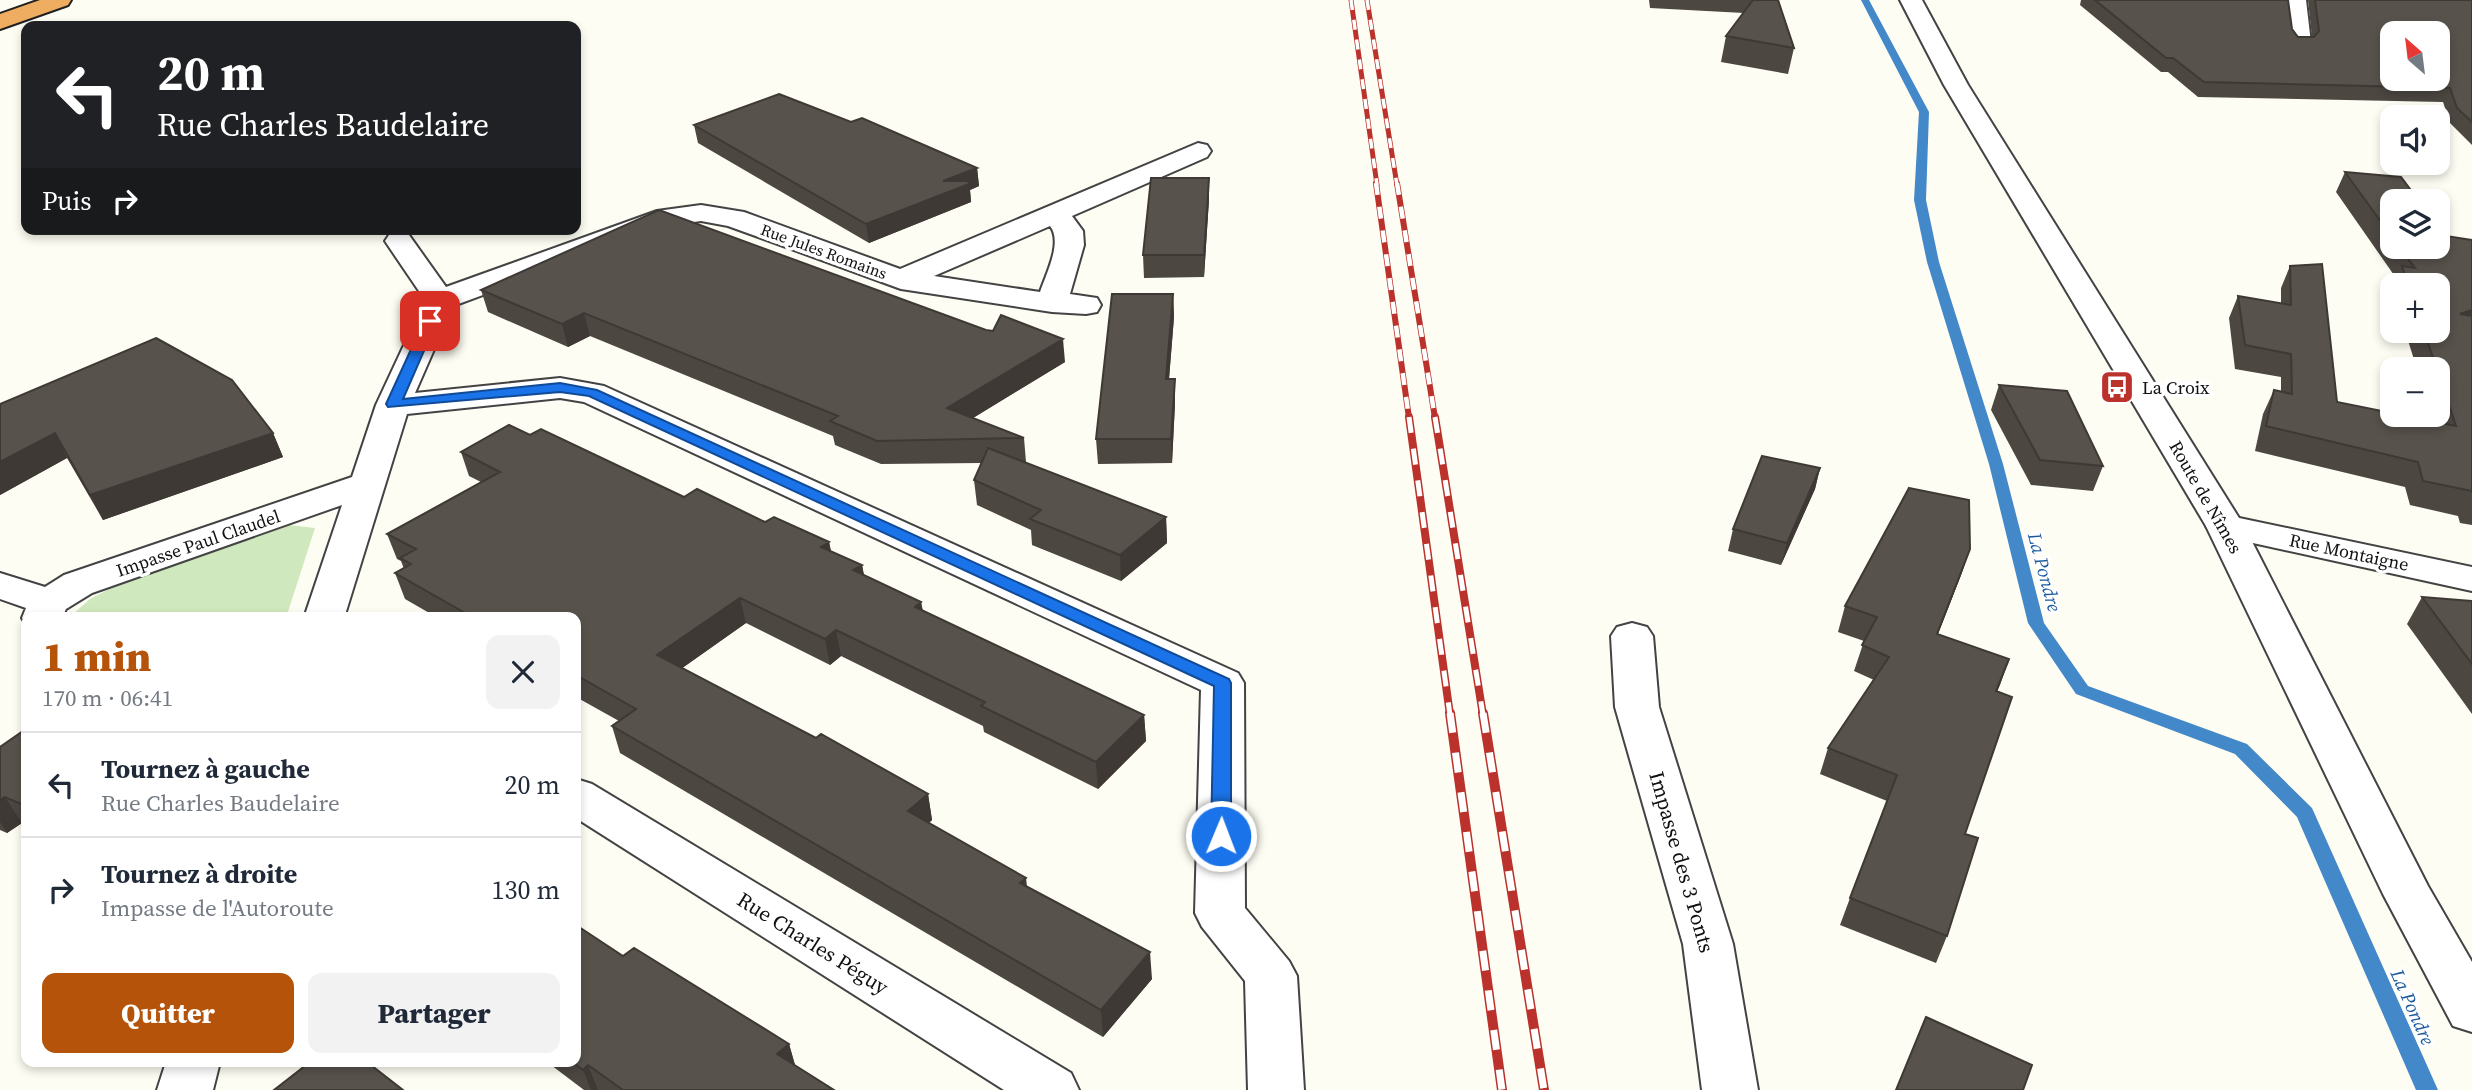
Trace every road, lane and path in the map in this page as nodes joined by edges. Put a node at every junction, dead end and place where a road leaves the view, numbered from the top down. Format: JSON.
{"nodes":[{"id":1,"x":60,"y":0,"type":"edge"},
{"id":2,"x":1911,"y":0,"type":"edge"},
{"id":3,"x":2295,"y":0,"type":"edge"},
{"id":4,"x":0,"y":22,"type":"edge"},
{"id":5,"x":2300,"y":43,"type":"edge"},
{"id":6,"x":1198,"y":151,"type":"dead end"},
{"id":7,"x":1055,"y":214,"type":"junction"},
{"id":8,"x":399,"y":241,"type":"dead end"},
{"id":9,"x":901,"y":279,"type":"junction"},
{"id":10,"x":440,"y":300,"type":"junction"},
{"id":11,"x":1052,"y":303,"type":"junction"},
{"id":12,"x":1086,"y":305,"type":"dead end"},
{"id":13,"x":393,"y":404,"type":"junction"},
{"id":14,"x":366,"y":484,"type":"junction"},
{"id":15,"x":2225,"y":526,"type":"junction"},
{"id":16,"x":2472,"y":579,"type":"edge"},
{"id":17,"x":0,"y":585,"type":"edge"},
{"id":18,"x":46,"y":610,"type":"edge"},
{"id":19,"x":326,"y":612,"type":"edge"},
{"id":20,"x":1632,"y":636,"type":"dead end"},
{"id":21,"x":581,"y":799,"type":"edge"},
{"id":22,"x":2472,"y":1010,"type":"edge"},
{"id":23,"x":192,"y":1067,"type":"edge"},
{"id":24,"x":186,"y":1090,"type":"edge"},
{"id":25,"x":1051,"y":1090,"type":"edge"},
{"id":26,"x":1276,"y":1090,"type":"edge"},
{"id":27,"x":1730,"y":1090,"type":"edge"}],
"edges":[{"from":1,"to":4,"type":"highway"},
{"from":2,"to":15,"type":"street","name":"Route de Nîmes"},
{"from":3,"to":5,"type":"street"},
{"from":6,"to":7,"type":"street","name":"Rue Jules Romains"},
{"from":7,"to":9,"type":"street","name":"Rue Jules Romains"},
{"from":7,"to":11,"type":"street"},
{"from":8,"to":10,"type":"street"},
{"from":9,"to":10,"type":"street","name":"Rue Jules Romains"},
{"from":9,"to":11,"type":"street"},
{"from":10,"to":13,"type":"street"},
{"from":11,"to":12,"type":"street"},
{"from":13,"to":14,"type":"street"},
{"from":13,"to":26,"type":"street"},
{"from":14,"to":18,"type":"street","name":"Impasse Paul Claudel"},
{"from":14,"to":19,"type":"street"},
{"from":15,"to":16,"type":"street","name":"Rue Montaigne"},
{"from":15,"to":22,"type":"street","name":"Route de Nîmes"},
{"from":17,"to":18,"type":"street"},
{"from":20,"to":27,"type":"street","name":"Impasse des 3 Ponts"},
{"from":21,"to":25,"type":"street","name":"Rue Charles Péguy"},
{"from":23,"to":24,"type":"street"}]}
